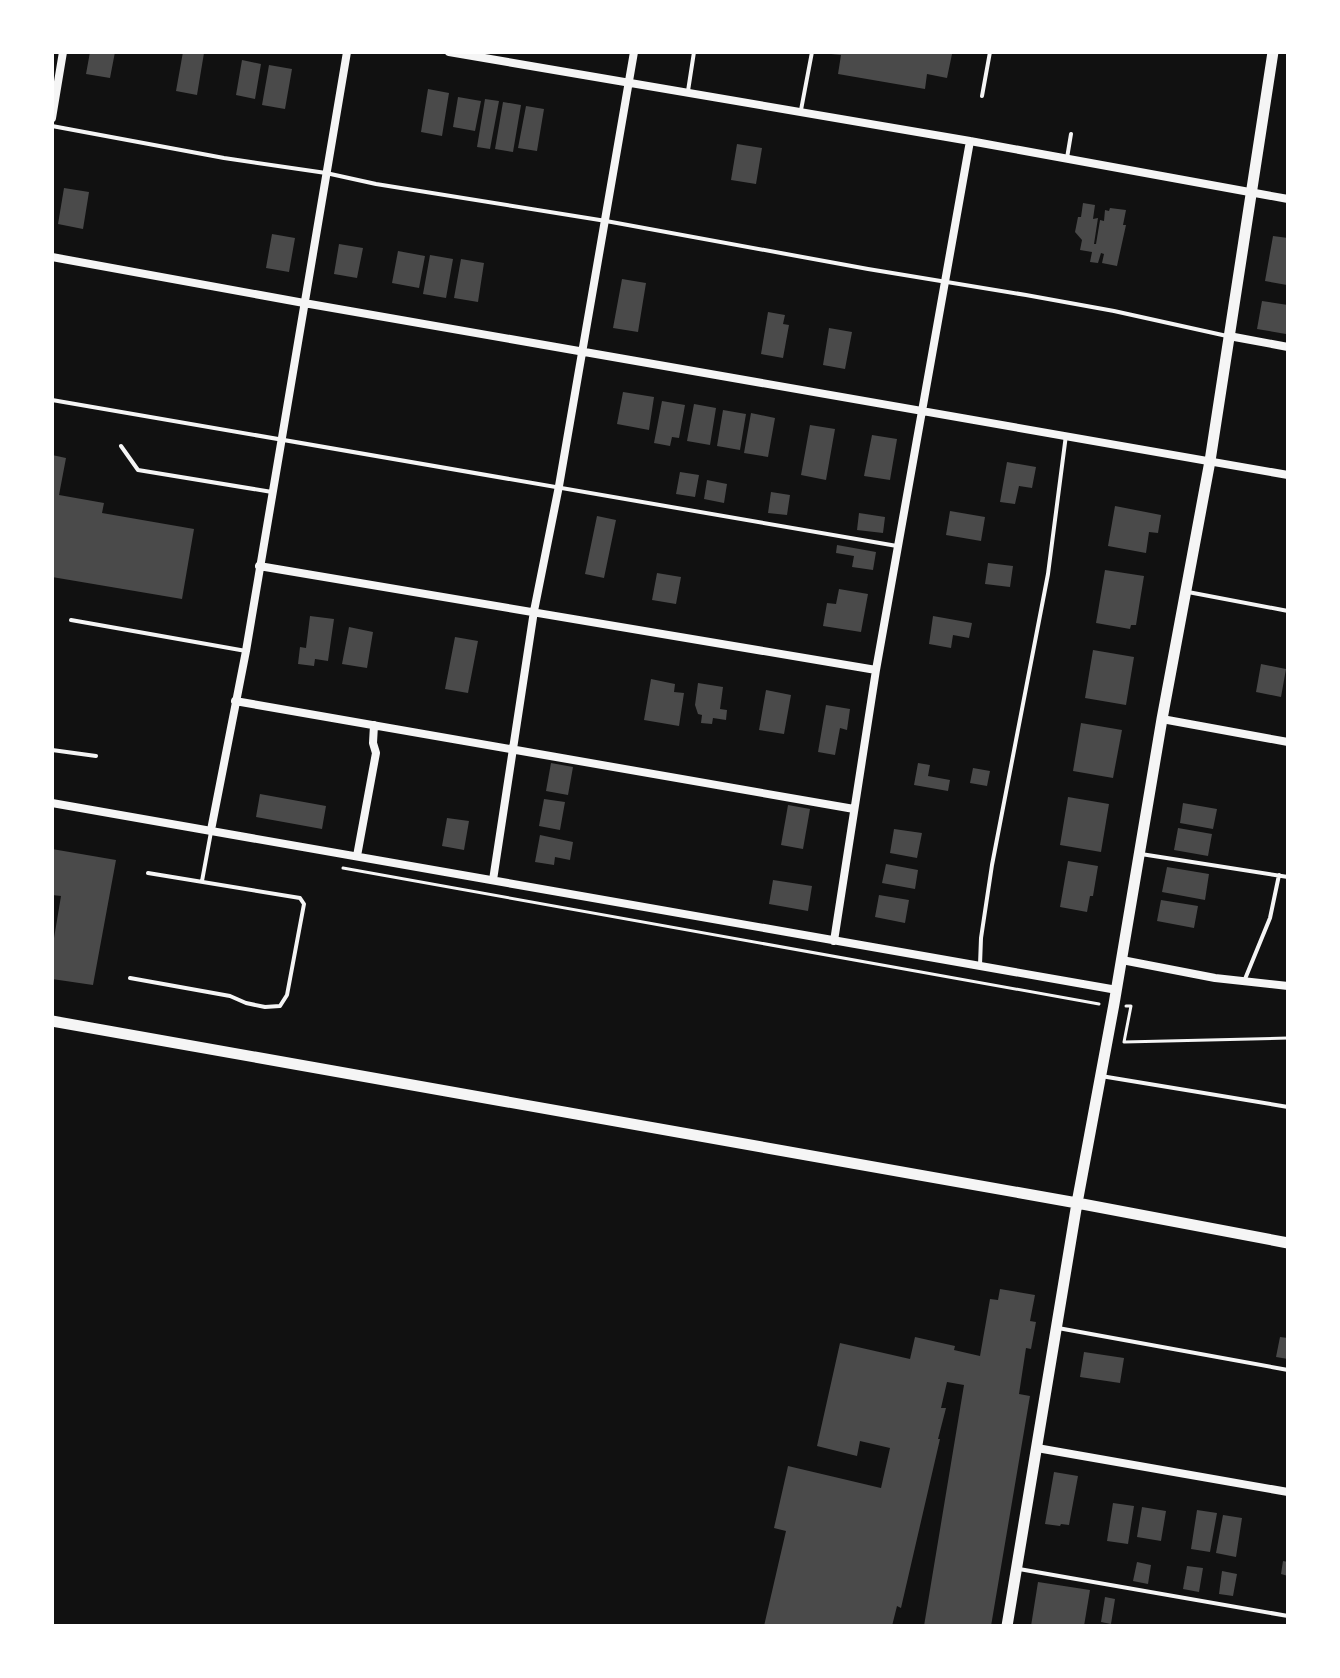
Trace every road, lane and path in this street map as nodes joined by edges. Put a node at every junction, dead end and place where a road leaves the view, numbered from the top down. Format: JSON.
{"nodes":[{"id":1,"x":63,"y":52,"type":"edge"},
{"id":2,"x":347,"y":52,"type":"edge"},
{"id":3,"x":449,"y":52,"type":"edge"},
{"id":4,"x":634,"y":52,"type":"edge"},
{"id":5,"x":694,"y":52,"type":"edge"},
{"id":6,"x":812,"y":52,"type":"edge"},
{"id":7,"x":990,"y":52,"type":"edge"},
{"id":8,"x":1273,"y":52,"type":"edge"},
{"id":9,"x":489,"y":55,"type":"edge"},
{"id":10,"x":629,"y":83,"type":"junction"},
{"id":11,"x":688,"y":94,"type":"junction"},
{"id":12,"x":982,"y":96,"type":"dead end"},
{"id":13,"x":800,"y":112,"type":"junction"},
{"id":14,"x":52,"y":118,"type":"edge"},
{"id":15,"x":52,"y":126,"type":"edge"},
{"id":16,"x":1071,"y":134,"type":"dead end"},
{"id":17,"x":970,"y":141,"type":"junction"},
{"id":18,"x":1067,"y":158,"type":"junction"},
{"id":19,"x":326,"y":173,"type":"junction"},
{"id":20,"x":1251,"y":192,"type":"junction"},
{"id":21,"x":1288,"y":199,"type":"edge"},
{"id":22,"x":606,"y":221,"type":"junction"},
{"id":23,"x":52,"y":257,"type":"edge"},
{"id":24,"x":945,"y":281,"type":"junction"},
{"id":25,"x":304,"y":303,"type":"junction"},
{"id":26,"x":1229,"y":336,"type":"junction"},
{"id":27,"x":1288,"y":347,"type":"edge"},
{"id":28,"x":583,"y":351,"type":"junction"},
{"id":29,"x":52,"y":400,"type":"edge"},
{"id":30,"x":922,"y":410,"type":"junction"},
{"id":31,"x":1066,"y":435,"type":"junction"},
{"id":32,"x":282,"y":439,"type":"junction"},
{"id":33,"x":121,"y":446,"type":"dead end"},
{"id":34,"x":1210,"y":461,"type":"junction"},
{"id":35,"x":1288,"y":475,"type":"edge"},
{"id":36,"x":559,"y":486,"type":"junction"},
{"id":37,"x":272,"y":492,"type":"junction"},
{"id":38,"x":898,"y":546,"type":"junction"},
{"id":39,"x":259,"y":566,"type":"junction"},
{"id":40,"x":1185,"y":592,"type":"junction"},
{"id":41,"x":534,"y":611,"type":"junction"},
{"id":42,"x":1288,"y":611,"type":"edge"},
{"id":43,"x":71,"y":620,"type":"dead end"},
{"id":44,"x":246,"y":651,"type":"junction"},
{"id":45,"x":876,"y":670,"type":"junction"},
{"id":46,"x":235,"y":701,"type":"junction"},
{"id":47,"x":1162,"y":719,"type":"junction"},
{"id":48,"x":374,"y":725,"type":"junction"},
{"id":49,"x":1288,"y":742,"type":"edge"},
{"id":50,"x":513,"y":749,"type":"junction"},
{"id":51,"x":52,"y":750,"type":"edge"},
{"id":52,"x":96,"y":756,"type":"dead end"},
{"id":53,"x":52,"y":803,"type":"edge"},
{"id":54,"x":854,"y":809,"type":"junction"},
{"id":55,"x":211,"y":830,"type":"junction"},
{"id":56,"x":1139,"y":854,"type":"junction"},
{"id":57,"x":357,"y":856,"type":"junction"},
{"id":58,"x":338,"y":868,"type":"dead end"},
{"id":59,"x":148,"y":873,"type":"dead end"},
{"id":60,"x":1279,"y":875,"type":"junction"},
{"id":61,"x":1288,"y":877,"type":"edge"},
{"id":62,"x":493,"y":880,"type":"junction"},
{"id":63,"x":202,"y":881,"type":"junction"},
{"id":64,"x":834,"y":941,"type":"junction"},
{"id":65,"x":1122,"y":960,"type":"junction"},
{"id":66,"x":980,"y":965,"type":"junction"},
{"id":67,"x":130,"y":978,"type":"dead end"},
{"id":68,"x":1245,"y":981,"type":"junction"},
{"id":69,"x":1288,"y":986,"type":"edge"},
{"id":70,"x":1117,"y":990,"type":"junction"},
{"id":71,"x":1096,"y":1004,"type":"dead end"},
{"id":72,"x":1131,"y":1006,"type":"dead end"},
{"id":73,"x":52,"y":1021,"type":"edge"},
{"id":74,"x":1288,"y":1038,"type":"edge"},
{"id":75,"x":1101,"y":1076,"type":"junction"},
{"id":76,"x":1288,"y":1107,"type":"edge"},
{"id":77,"x":1077,"y":1203,"type":"junction"},
{"id":78,"x":1288,"y":1243,"type":"edge"},
{"id":79,"x":1057,"y":1328,"type":"junction"},
{"id":80,"x":1288,"y":1370,"type":"edge"},
{"id":81,"x":1037,"y":1448,"type":"junction"},
{"id":82,"x":1288,"y":1492,"type":"edge"},
{"id":83,"x":1017,"y":1569,"type":"junction"},
{"id":84,"x":1288,"y":1616,"type":"edge"},
{"id":85,"x":1007,"y":1626,"type":"edge"}],
"edges":[{"from":1,"to":14,"type":"street"},
{"from":2,"to":19,"type":"street"},
{"from":3,"to":9,"type":"street"},
{"from":4,"to":10,"type":"street"},
{"from":5,"to":11,"type":"lane"},
{"from":6,"to":13,"type":"lane"},
{"from":7,"to":12,"type":"lane"},
{"from":8,"to":20,"type":"street"},
{"from":9,"to":10,"type":"street"},
{"from":10,"to":11,"type":"street"},
{"from":10,"to":22,"type":"street"},
{"from":11,"to":13,"type":"street"},
{"from":13,"to":17,"type":"street"},
{"from":15,"to":19,"type":"lane"},
{"from":16,"to":18,"type":"lane"},
{"from":17,"to":18,"type":"street"},
{"from":17,"to":24,"type":"street"},
{"from":18,"to":20,"type":"street"},
{"from":19,"to":22,"type":"lane"},
{"from":19,"to":25,"type":"street"},
{"from":20,"to":21,"type":"street"},
{"from":20,"to":26,"type":"street"},
{"from":22,"to":24,"type":"lane"},
{"from":22,"to":28,"type":"street"},
{"from":23,"to":25,"type":"street"},
{"from":24,"to":26,"type":"lane"},
{"from":24,"to":30,"type":"street"},
{"from":25,"to":28,"type":"street"},
{"from":25,"to":32,"type":"street"},
{"from":26,"to":27,"type":"street"},
{"from":26,"to":34,"type":"street"},
{"from":28,"to":30,"type":"street"},
{"from":28,"to":36,"type":"street"},
{"from":29,"to":32,"type":"lane"},
{"from":30,"to":31,"type":"street"},
{"from":30,"to":38,"type":"street"},
{"from":31,"to":34,"type":"street"},
{"from":31,"to":66,"type":"lane"},
{"from":32,"to":36,"type":"lane"},
{"from":32,"to":37,"type":"street"},
{"from":33,"to":37,"type":"lane"},
{"from":34,"to":35,"type":"street"},
{"from":34,"to":40,"type":"street"},
{"from":36,"to":38,"type":"lane"},
{"from":36,"to":41,"type":"street"},
{"from":37,"to":39,"type":"street"},
{"from":38,"to":45,"type":"street"},
{"from":39,"to":41,"type":"street"},
{"from":39,"to":44,"type":"street"},
{"from":40,"to":42,"type":"lane"},
{"from":40,"to":47,"type":"street"},
{"from":41,"to":45,"type":"street"},
{"from":41,"to":50,"type":"street"},
{"from":43,"to":44,"type":"lane"},
{"from":44,"to":46,"type":"street"},
{"from":45,"to":54,"type":"street"},
{"from":46,"to":48,"type":"street"},
{"from":46,"to":55,"type":"street"},
{"from":47,"to":49,"type":"street"},
{"from":47,"to":56,"type":"street"},
{"from":48,"to":50,"type":"street"},
{"from":48,"to":57,"type":"street"},
{"from":50,"to":54,"type":"street"},
{"from":50,"to":62,"type":"street"},
{"from":51,"to":52,"type":"lane"},
{"from":53,"to":55,"type":"street"},
{"from":54,"to":64,"type":"street"},
{"from":55,"to":57,"type":"street"},
{"from":55,"to":63,"type":"lane"},
{"from":56,"to":60,"type":"lane"},
{"from":56,"to":65,"type":"street"},
{"from":57,"to":62,"type":"street"},
{"from":58,"to":71,"type":"path"},
{"from":59,"to":63,"type":"lane"},
{"from":60,"to":61,"type":"lane"},
{"from":60,"to":68,"type":"lane"},
{"from":62,"to":64,"type":"street"},
{"from":63,"to":67,"type":"lane"},
{"from":64,"to":66,"type":"street"},
{"from":65,"to":68,"type":"street"},
{"from":65,"to":70,"type":"street"},
{"from":66,"to":70,"type":"street"},
{"from":68,"to":69,"type":"street"},
{"from":70,"to":75,"type":"street"},
{"from":72,"to":74,"type":"path"},
{"from":73,"to":77,"type":"street"},
{"from":75,"to":76,"type":"lane"},
{"from":75,"to":77,"type":"street"},
{"from":77,"to":78,"type":"street"},
{"from":77,"to":79,"type":"street"},
{"from":79,"to":80,"type":"lane"},
{"from":79,"to":81,"type":"street"},
{"from":81,"to":82,"type":"street"},
{"from":81,"to":83,"type":"street"},
{"from":83,"to":84,"type":"lane"},
{"from":83,"to":85,"type":"street"}]}
